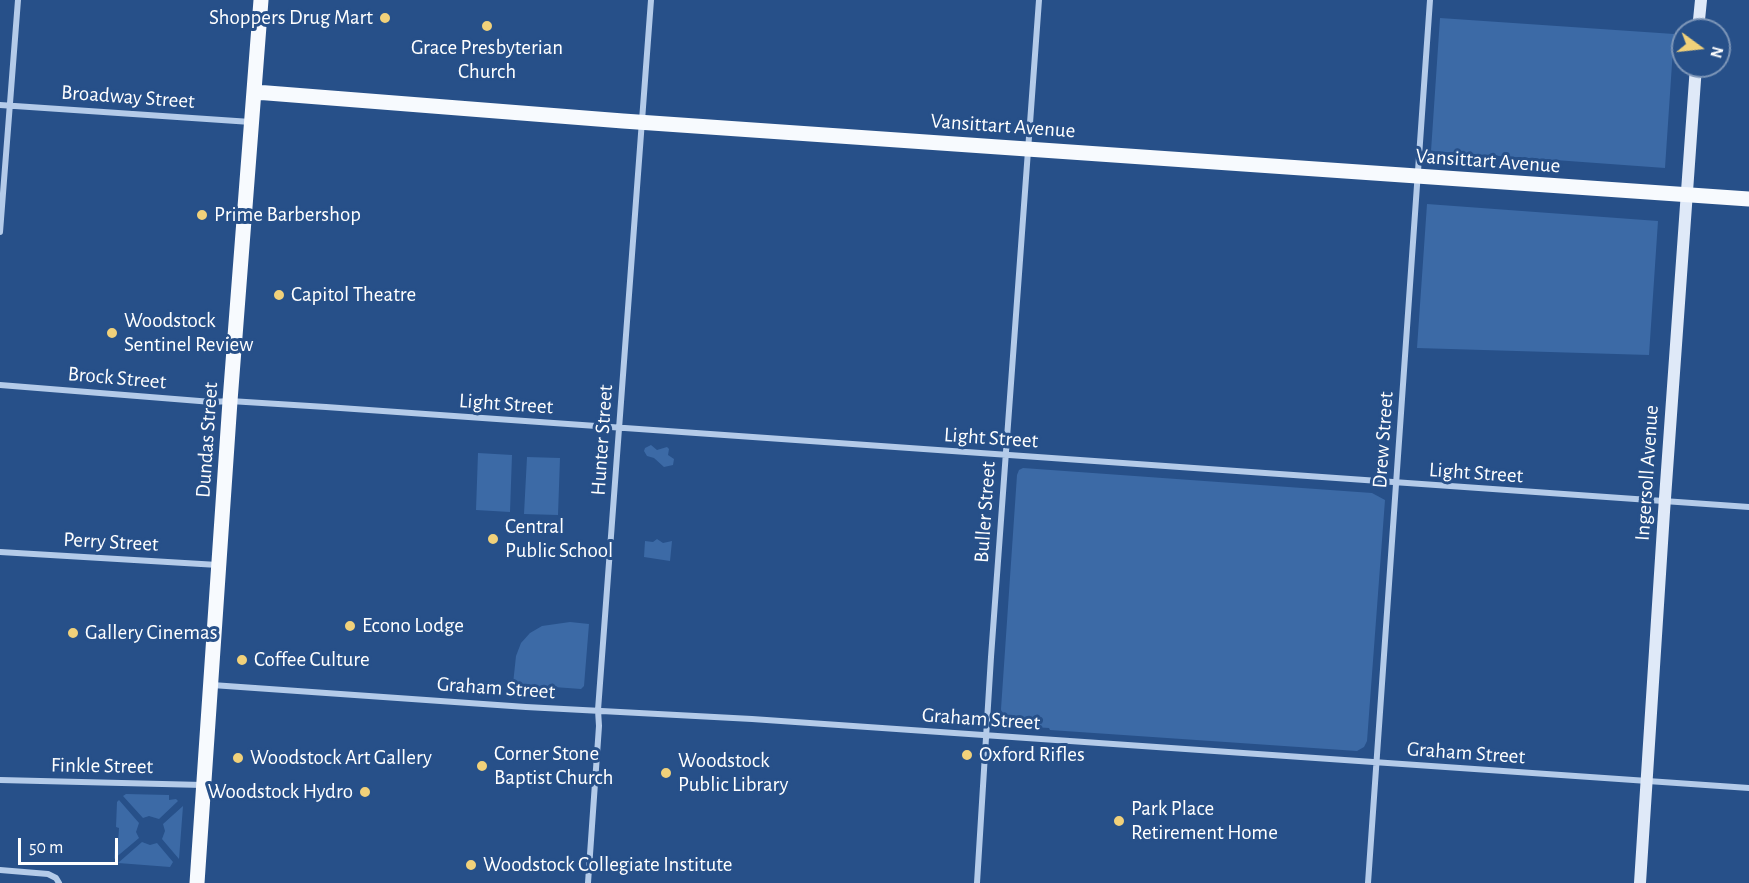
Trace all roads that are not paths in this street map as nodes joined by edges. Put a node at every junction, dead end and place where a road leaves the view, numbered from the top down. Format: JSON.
{"nodes":[{"id":1,"x":18,"y":0,"type":"edge"},
{"id":2,"x":261,"y":0,"type":"edge"},
{"id":3,"x":651,"y":0,"type":"edge"},
{"id":4,"x":1039,"y":0,"type":"edge"},
{"id":5,"x":1430,"y":0,"type":"edge"},
{"id":6,"x":1701,"y":0,"type":"edge"},
{"id":7,"x":1699,"y":18,"type":"edge"},
{"id":8,"x":1695,"y":78,"type":"edge"},
{"id":9,"x":255,"y":92,"type":"junction"},
{"id":10,"x":0,"y":105,"type":"edge"},
{"id":11,"x":10,"y":106,"type":"junction"},
{"id":12,"x":253,"y":122,"type":"junction"},
{"id":13,"x":644,"y":122,"type":"junction"},
{"id":14,"x":1029,"y":149,"type":"junction"},
{"id":15,"x":1417,"y":177,"type":"junction"},
{"id":16,"x":1686,"y":195,"type":"junction"},
{"id":17,"x":1749,"y":199,"type":"edge"},
{"id":18,"x":0,"y":232,"type":"edge"},
{"id":19,"x":0,"y":385,"type":"edge"},
{"id":20,"x":230,"y":402,"type":"junction"},
{"id":21,"x":619,"y":428,"type":"junction"},
{"id":22,"x":1005,"y":455,"type":"junction"},
{"id":23,"x":1396,"y":484,"type":"junction"},
{"id":24,"x":1664,"y":502,"type":"junction"},
{"id":25,"x":1749,"y":507,"type":"edge"},
{"id":26,"x":0,"y":552,"type":"edge"},
{"id":27,"x":220,"y":565,"type":"junction"},
{"id":28,"x":211,"y":684,"type":"junction"},
{"id":29,"x":598,"y":710,"type":"junction"},
{"id":30,"x":986,"y":736,"type":"junction"},
{"id":31,"x":1376,"y":763,"type":"junction"},
{"id":32,"x":0,"y":780,"type":"edge"},
{"id":33,"x":1646,"y":782,"type":"junction"},
{"id":34,"x":204,"y":785,"type":"junction"},
{"id":35,"x":1749,"y":788,"type":"edge"},
{"id":36,"x":0,"y":870,"type":"edge"},
{"id":37,"x":59,"y":883,"type":"edge"},
{"id":38,"x":197,"y":883,"type":"edge"},
{"id":39,"x":588,"y":883,"type":"edge"},
{"id":40,"x":977,"y":883,"type":"edge"},
{"id":41,"x":1368,"y":883,"type":"edge"},
{"id":42,"x":1640,"y":883,"type":"edge"}],
"edges":[{"from":1,"to":11,"type":"street"},
{"from":2,"to":9,"type":"main road","name":"Dundas Street"},
{"from":3,"to":13,"type":"street","name":"Hunter Street"},
{"from":4,"to":14,"type":"street","name":"Buller Street"},
{"from":5,"to":15,"type":"street","name":"Drew Street"},
{"from":6,"to":7,"type":"street"},
{"from":8,"to":16,"type":"street","name":"Ingersoll Avenue"},
{"from":9,"to":12,"type":"main road","name":"Dundas Street"},
{"from":9,"to":13,"type":"main road","name":"Vansittart Avenue"},
{"from":10,"to":11,"type":"street","name":"Broadway Street"},
{"from":11,"to":12,"type":"street","name":"Broadway Street"},
{"from":11,"to":18,"type":"street"},
{"from":12,"to":20,"type":"main road","name":"Dundas Street"},
{"from":13,"to":14,"type":"main road","name":"Vansittart Avenue"},
{"from":13,"to":21,"type":"street","name":"Hunter Street"},
{"from":14,"to":15,"type":"main road","name":"Vansittart Avenue"},
{"from":14,"to":22,"type":"street","name":"Buller Street"},
{"from":15,"to":16,"type":"main road","name":"Vansittart Avenue"},
{"from":15,"to":23,"type":"street","name":"Drew Street"},
{"from":16,"to":17,"type":"main road","name":"Vansittart Avenue"},
{"from":16,"to":24,"type":"street","name":"Ingersoll Avenue"},
{"from":19,"to":20,"type":"street","name":"Brock Street"},
{"from":20,"to":21,"type":"street","name":"Light Street"},
{"from":20,"to":27,"type":"main road","name":"Dundas Street"},
{"from":21,"to":22,"type":"street","name":"Light Street"},
{"from":21,"to":29,"type":"street","name":"Hunter Street"},
{"from":22,"to":23,"type":"street","name":"Light Street"},
{"from":22,"to":30,"type":"street","name":"Buller Street"},
{"from":23,"to":24,"type":"street","name":"Light Street"},
{"from":23,"to":31,"type":"street","name":"Drew Street"},
{"from":24,"to":25,"type":"street","name":"Light Street"},
{"from":24,"to":33,"type":"street","name":"Ingersoll Avenue"},
{"from":26,"to":27,"type":"street","name":"Perry Street"},
{"from":27,"to":28,"type":"main road","name":"Dundas Street"},
{"from":28,"to":29,"type":"street","name":"Graham Street"},
{"from":28,"to":34,"type":"main road","name":"Dundas Street"},
{"from":29,"to":30,"type":"street","name":"Graham Street"},
{"from":29,"to":39,"type":"street","name":"Hunter Street"},
{"from":30,"to":31,"type":"street","name":"Graham Street"},
{"from":30,"to":40,"type":"street","name":"Buller Street"},
{"from":31,"to":33,"type":"street","name":"Graham Street"},
{"from":31,"to":41,"type":"street","name":"Drew Street"},
{"from":32,"to":34,"type":"street","name":"Finkle Street"},
{"from":33,"to":35,"type":"street","name":"Graham Street"},
{"from":33,"to":42,"type":"street","name":"Ingersoll Avenue"},
{"from":34,"to":38,"type":"main road","name":"Dundas Street"},
{"from":36,"to":37,"type":"street"}]}
